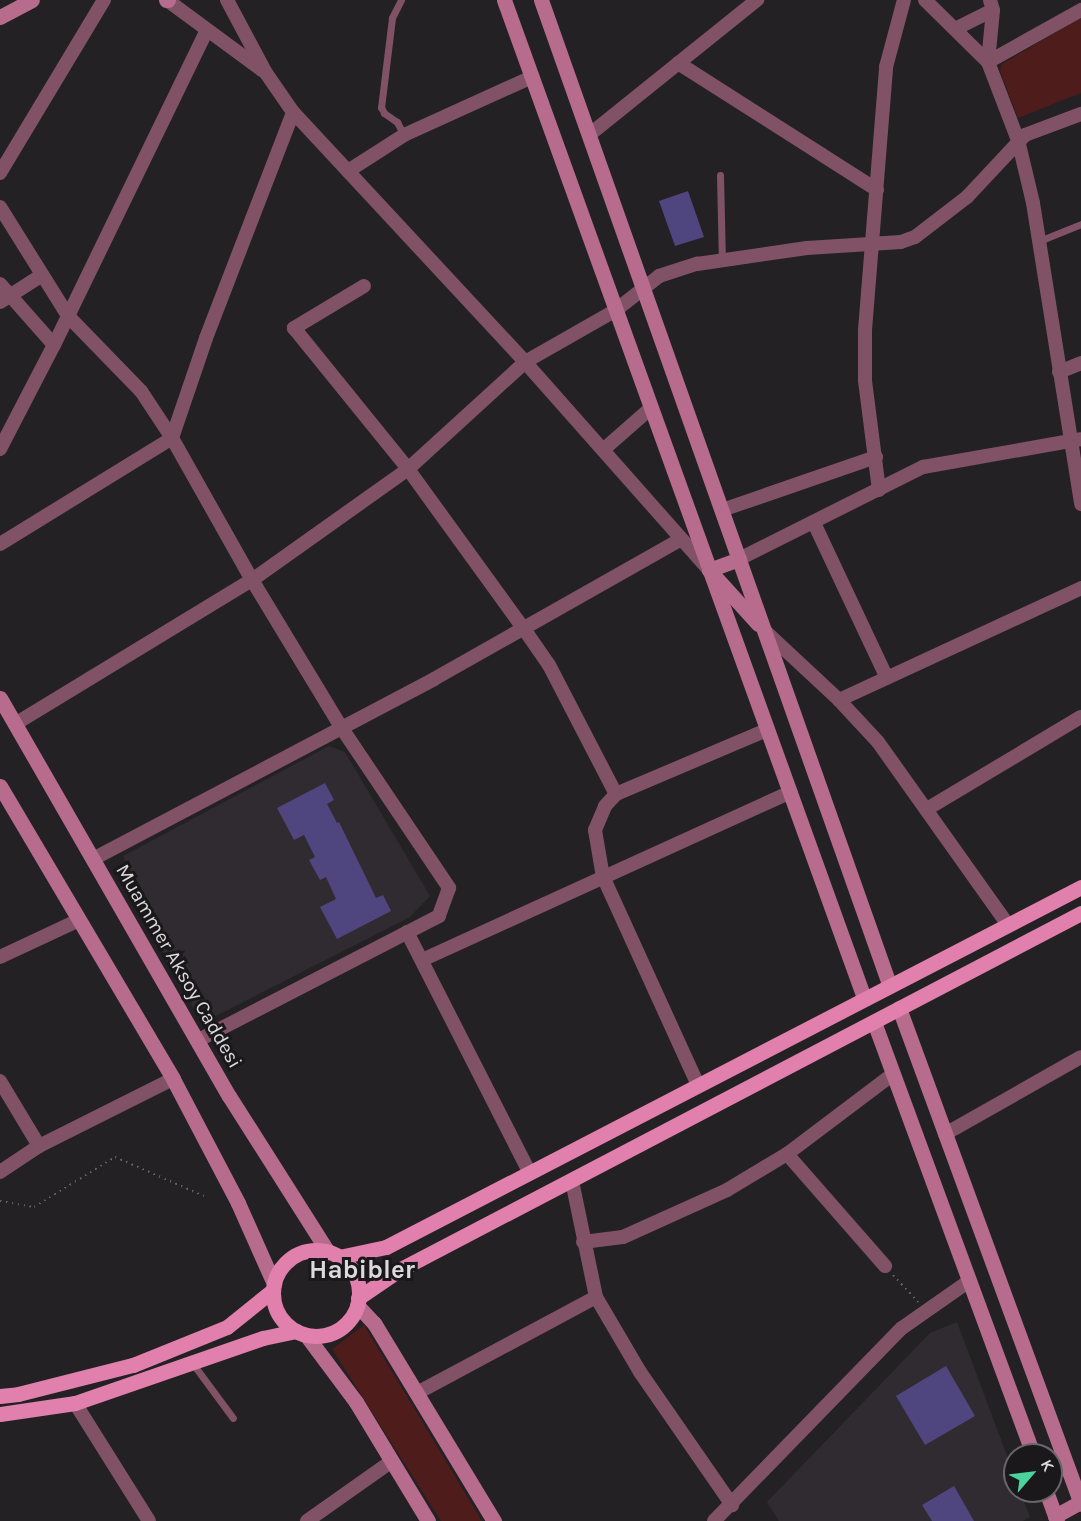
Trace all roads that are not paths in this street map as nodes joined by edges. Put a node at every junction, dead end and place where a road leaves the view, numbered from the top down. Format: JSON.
{"nodes":[{"id":1,"x":32,"y":0,"type":"edge"},
{"id":2,"x":104,"y":0,"type":"edge"},
{"id":3,"x":167,"y":0,"type":"edge"},
{"id":4,"x":226,"y":0,"type":"edge"},
{"id":5,"x":401,"y":0,"type":"edge"},
{"id":6,"x":504,"y":0,"type":"edge"},
{"id":7,"x":542,"y":0,"type":"edge"},
{"id":8,"x":757,"y":0,"type":"edge"},
{"id":9,"x":904,"y":0,"type":"edge"},
{"id":10,"x":925,"y":0,"type":"edge"},
{"id":11,"x":992,"y":5,"type":"edge"},
{"id":12,"x":1081,"y":10,"type":"edge"},
{"id":13,"x":0,"y":17,"type":"edge"},
{"id":14,"x":955,"y":29,"type":"junction"},
{"id":15,"x":207,"y":30,"type":"junction"},
{"id":16,"x":988,"y":62,"type":"junction"},
{"id":17,"x":678,"y":63,"type":"junction"},
{"id":18,"x":266,"y":73,"type":"junction"},
{"id":19,"x":532,"y":77,"type":"junction"},
{"id":20,"x":293,"y":112,"type":"junction"},
{"id":21,"x":1081,"y":114,"type":"edge"},
{"id":22,"x":404,"y":135,"type":"junction"},
{"id":23,"x":589,"y":135,"type":"junction"},
{"id":24,"x":1018,"y":140,"type":"junction"},
{"id":25,"x":348,"y":171,"type":"junction"},
{"id":26,"x":0,"y":173,"type":"edge"},
{"id":27,"x":720,"y":175,"type":"dead end"},
{"id":28,"x":877,"y":190,"type":"junction"},
{"id":29,"x":0,"y":207,"type":"edge"},
{"id":30,"x":1081,"y":224,"type":"edge"},
{"id":31,"x":1039,"y":241,"type":"junction"},
{"id":32,"x":873,"y":244,"type":"junction"},
{"id":33,"x":722,"y":260,"type":"junction"},
{"id":34,"x":42,"y":275,"type":"junction"},
{"id":35,"x":0,"y":284,"type":"edge"},
{"id":36,"x":364,"y":286,"type":"dead end"},
{"id":37,"x":643,"y":288,"type":"junction"},
{"id":38,"x":5,"y":298,"type":"edge"},
{"id":39,"x":616,"y":310,"type":"junction"},
{"id":40,"x":68,"y":316,"type":"junction"},
{"id":41,"x":54,"y":345,"type":"junction"},
{"id":42,"x":525,"y":362,"type":"junction"},
{"id":43,"x":1081,"y":363,"type":"edge"},
{"id":44,"x":1059,"y":372,"type":"junction"},
{"id":45,"x":651,"y":408,"type":"junction"},
{"id":46,"x":172,"y":438,"type":"junction"},
{"id":47,"x":1075,"y":440,"type":"edge"},
{"id":48,"x":0,"y":449,"type":"edge"},
{"id":49,"x":603,"y":450,"type":"junction"},
{"id":50,"x":876,"y":457,"type":"junction"},
{"id":51,"x":408,"y":469,"type":"junction"},
{"id":52,"x":879,"y":490,"type":"junction"},
{"id":53,"x":1081,"y":504,"type":"edge"},
{"id":54,"x":722,"y":510,"type":"junction"},
{"id":55,"x":814,"y":523,"type":"junction"},
{"id":56,"x":680,"y":540,"type":"junction"},
{"id":57,"x":0,"y":544,"type":"edge"},
{"id":58,"x":739,"y":559,"type":"junction"},
{"id":59,"x":709,"y":570,"type":"junction"},
{"id":60,"x":252,"y":580,"type":"junction"},
{"id":61,"x":1081,"y":588,"type":"edge"},
{"id":62,"x":524,"y":629,"type":"junction"},
{"id":63,"x":764,"y":630,"type":"junction"},
{"id":64,"x":887,"y":678,"type":"junction"},
{"id":65,"x":0,"y":698,"type":"edge"},
{"id":66,"x":839,"y":700,"type":"junction"},
{"id":67,"x":1081,"y":717,"type":"edge"},
{"id":68,"x":15,"y":724,"type":"junction"},
{"id":69,"x":341,"y":727,"type":"junction"},
{"id":70,"x":767,"y":730,"type":"junction"},
{"id":71,"x":0,"y":786,"type":"edge"},
{"id":72,"x":790,"y":792,"type":"junction"},
{"id":73,"x":616,"y":795,"type":"junction"},
{"id":74,"x":927,"y":809,"type":"junction"},
{"id":75,"x":93,"y":859,"type":"junction"},
{"id":76,"x":603,"y":878,"type":"junction"},
{"id":77,"x":1081,"y":887,"type":"edge"},
{"id":78,"x":1081,"y":913,"type":"edge"},
{"id":79,"x":79,"y":920,"type":"junction"},
{"id":80,"x":1008,"y":925,"type":"junction"},
{"id":81,"x":407,"y":932,"type":"junction"},
{"id":82,"x":0,"y":957,"type":"edge"},
{"id":83,"x":422,"y":960,"type":"junction"},
{"id":84,"x":889,"y":984,"type":"junction"},
{"id":85,"x":864,"y":998,"type":"junction"},
{"id":86,"x":899,"y":1008,"type":"junction"},
{"id":87,"x":874,"y":1022,"type":"junction"},
{"id":88,"x":197,"y":1041,"type":"junction"},
{"id":89,"x":1081,"y":1057,"type":"edge"},
{"id":90,"x":893,"y":1074,"type":"junction"},
{"id":91,"x":173,"y":1079,"type":"junction"},
{"id":92,"x":0,"y":1081,"type":"edge"},
{"id":93,"x":698,"y":1085,"type":"junction"},
{"id":94,"x":945,"y":1134,"type":"junction"},
{"id":95,"x":39,"y":1146,"type":"junction"},
{"id":96,"x":787,"y":1154,"type":"junction"},
{"id":97,"x":0,"y":1172,"type":"edge"},
{"id":98,"x":530,"y":1173,"type":"junction"},
{"id":99,"x":572,"y":1181,"type":"junction"},
{"id":100,"x":583,"y":1242,"type":"junction"},
{"id":101,"x":333,"y":1254,"type":"junction"},
{"id":102,"x":885,"y":1266,"type":"road end"},
{"id":103,"x":969,"y":1281,"type":"junction"},
{"id":104,"x":274,"y":1287,"type":"junction"},
{"id":105,"x":596,"y":1297,"type":"junction"},
{"id":106,"x":358,"y":1301,"type":"junction"},
{"id":107,"x":301,"y":1333,"type":"junction"},
{"id":108,"x":193,"y":1364,"type":"junction"},
{"id":109,"x":417,"y":1393,"type":"junction"},
{"id":110,"x":0,"y":1396,"type":"edge"},
{"id":111,"x":75,"y":1403,"type":"junction"},
{"id":112,"x":0,"y":1414,"type":"edge"},
{"id":113,"x":233,"y":1418,"type":"dead end"},
{"id":114,"x":1028,"y":1443,"type":"edge"},
{"id":115,"x":392,"y":1461,"type":"junction"},
{"id":116,"x":1081,"y":1502,"type":"edge"},
{"id":117,"x":1049,"y":1503,"type":"edge"},
{"id":118,"x":732,"y":1505,"type":"junction"},
{"id":119,"x":1052,"y":1519,"type":"edge"},
{"id":120,"x":149,"y":1521,"type":"edge"},
{"id":121,"x":307,"y":1521,"type":"edge"},
{"id":122,"x":428,"y":1521,"type":"edge"},
{"id":123,"x":494,"y":1521,"type":"edge"},
{"id":124,"x":714,"y":1521,"type":"edge"}],
"edges":[{"from":1,"to":13,"type":"street"},
{"from":2,"to":26,"type":"street"},
{"from":3,"to":15,"type":"street"},
{"from":4,"to":18,"type":"street"},
{"from":5,"to":22,"type":"lane"},
{"from":6,"to":19,"type":"street"},
{"from":7,"to":23,"type":"street"},
{"from":8,"to":17,"type":"street"},
{"from":9,"to":28,"type":"street"},
{"from":10,"to":14,"type":"street"},
{"from":11,"to":14,"type":"street"},
{"from":11,"to":16,"type":"street"},
{"from":12,"to":16,"type":"street"},
{"from":14,"to":16,"type":"street"},
{"from":15,"to":18,"type":"street"},
{"from":15,"to":40,"type":"street"},
{"from":16,"to":24,"type":"street"},
{"from":17,"to":23,"type":"street"},
{"from":17,"to":28,"type":"street"},
{"from":18,"to":20,"type":"street"},
{"from":19,"to":22,"type":"street"},
{"from":19,"to":39,"type":"street"},
{"from":20,"to":25,"type":"street"},
{"from":20,"to":46,"type":"street"},
{"from":21,"to":24,"type":"street"},
{"from":22,"to":25,"type":"street"},
{"from":23,"to":37,"type":"street"},
{"from":24,"to":31,"type":"street"},
{"from":24,"to":32,"type":"street"},
{"from":25,"to":42,"type":"street"},
{"from":27,"to":33,"type":"lane"},
{"from":28,"to":32,"type":"street"},
{"from":29,"to":34,"type":"street"},
{"from":30,"to":31,"type":"lane"},
{"from":31,"to":44,"type":"street"},
{"from":32,"to":33,"type":"street"},
{"from":32,"to":50,"type":"street"},
{"from":33,"to":37,"type":"street"},
{"from":34,"to":38,"type":"street"},
{"from":34,"to":40,"type":"street"},
{"from":35,"to":38,"type":"street"},
{"from":36,"to":51,"type":"street"},
{"from":37,"to":39,"type":"street"},
{"from":37,"to":54,"type":"street"},
{"from":38,"to":41,"type":"street"},
{"from":39,"to":42,"type":"street"},
{"from":39,"to":45,"type":"street"},
{"from":40,"to":41,"type":"street"},
{"from":40,"to":46,"type":"street"},
{"from":41,"to":48,"type":"street"},
{"from":42,"to":49,"type":"street"},
{"from":42,"to":51,"type":"street"},
{"from":43,"to":44,"type":"street"},
{"from":44,"to":47,"type":"street"},
{"from":45,"to":49,"type":"street"},
{"from":45,"to":59,"type":"street"},
{"from":46,"to":57,"type":"street"},
{"from":46,"to":60,"type":"street"},
{"from":47,"to":52,"type":"street"},
{"from":47,"to":53,"type":"street"},
{"from":49,"to":56,"type":"street"},
{"from":50,"to":52,"type":"street"},
{"from":50,"to":54,"type":"street"},
{"from":51,"to":60,"type":"street"},
{"from":51,"to":62,"type":"street"},
{"from":52,"to":55,"type":"street"},
{"from":54,"to":58,"type":"street"},
{"from":55,"to":58,"type":"street"},
{"from":55,"to":64,"type":"street"},
{"from":56,"to":59,"type":"street"},
{"from":56,"to":62,"type":"street"},
{"from":58,"to":59,"type":"street"},
{"from":58,"to":63,"type":"street"},
{"from":59,"to":63,"type":"street"},
{"from":59,"to":70,"type":"street"},
{"from":60,"to":68,"type":"street"},
{"from":60,"to":69,"type":"street"},
{"from":61,"to":64,"type":"street"},
{"from":62,"to":69,"type":"street"},
{"from":62,"to":73,"type":"street"},
{"from":63,"to":66,"type":"street"},
{"from":63,"to":84,"type":"street"},
{"from":64,"to":66,"type":"street"},
{"from":65,"to":68,"type":"street","name":"Muammer Aksoy Caddesi"},
{"from":66,"to":74,"type":"street"},
{"from":67,"to":74,"type":"street"},
{"from":68,"to":75,"type":"street","name":"Muammer Aksoy Caddesi"},
{"from":69,"to":75,"type":"street"},
{"from":69,"to":81,"type":"street"},
{"from":70,"to":72,"type":"street"},
{"from":70,"to":73,"type":"street"},
{"from":71,"to":79,"type":"street"},
{"from":72,"to":76,"type":"street"},
{"from":72,"to":85,"type":"street"},
{"from":73,"to":76,"type":"street"},
{"from":74,"to":80,"type":"street"},
{"from":75,"to":88,"type":"street","name":"Muammer Aksoy Caddesi"},
{"from":76,"to":83,"type":"street"},
{"from":76,"to":93,"type":"street"},
{"from":77,"to":80,"type":"main road"},
{"from":78,"to":86,"type":"main road"},
{"from":79,"to":82,"type":"street"},
{"from":79,"to":91,"type":"street"},
{"from":80,"to":84,"type":"main road"},
{"from":81,"to":83,"type":"street"},
{"from":81,"to":88,"type":"street"},
{"from":83,"to":98,"type":"street"},
{"from":84,"to":85,"type":"main road"},
{"from":85,"to":93,"type":"main road"},
{"from":86,"to":87,"type":"main road"},
{"from":86,"to":94,"type":"street"},
{"from":87,"to":90,"type":"street"},
{"from":87,"to":99,"type":"main road"},
{"from":88,"to":101,"type":"street","name":"Muammer Aksoy Caddesi"},
{"from":89,"to":94,"type":"street"},
{"from":90,"to":96,"type":"street"},
{"from":90,"to":103,"type":"street"},
{"from":91,"to":95,"type":"street"},
{"from":91,"to":104,"type":"street"},
{"from":92,"to":95,"type":"street"},
{"from":93,"to":98,"type":"main road"},
{"from":94,"to":116,"type":"street"},
{"from":95,"to":97,"type":"street"},
{"from":96,"to":100,"type":"street"},
{"from":96,"to":102,"type":"street"},
{"from":98,"to":101,"type":"main road"},
{"from":99,"to":100,"type":"street"},
{"from":99,"to":106,"type":"main road"},
{"from":100,"to":105,"type":"street"},
{"from":101,"to":104,"type":"main road"},
{"from":101,"to":106,"type":"main road"},
{"from":103,"to":114,"type":"street"},
{"from":103,"to":118,"type":"street"},
{"from":104,"to":107,"type":"main road"},
{"from":104,"to":110,"type":"main road"},
{"from":105,"to":109,"type":"street"},
{"from":105,"to":118,"type":"street"},
{"from":106,"to":107,"type":"main road"},
{"from":106,"to":109,"type":"street"},
{"from":107,"to":108,"type":"main road"},
{"from":107,"to":115,"type":"street"},
{"from":108,"to":111,"type":"main road"},
{"from":108,"to":113,"type":"lane"},
{"from":109,"to":123,"type":"street"},
{"from":111,"to":112,"type":"main road"},
{"from":111,"to":120,"type":"street"},
{"from":115,"to":121,"type":"street"},
{"from":115,"to":122,"type":"street"},
{"from":116,"to":119,"type":"street"},
{"from":117,"to":119,"type":"street"},
{"from":118,"to":124,"type":"street"}]}
